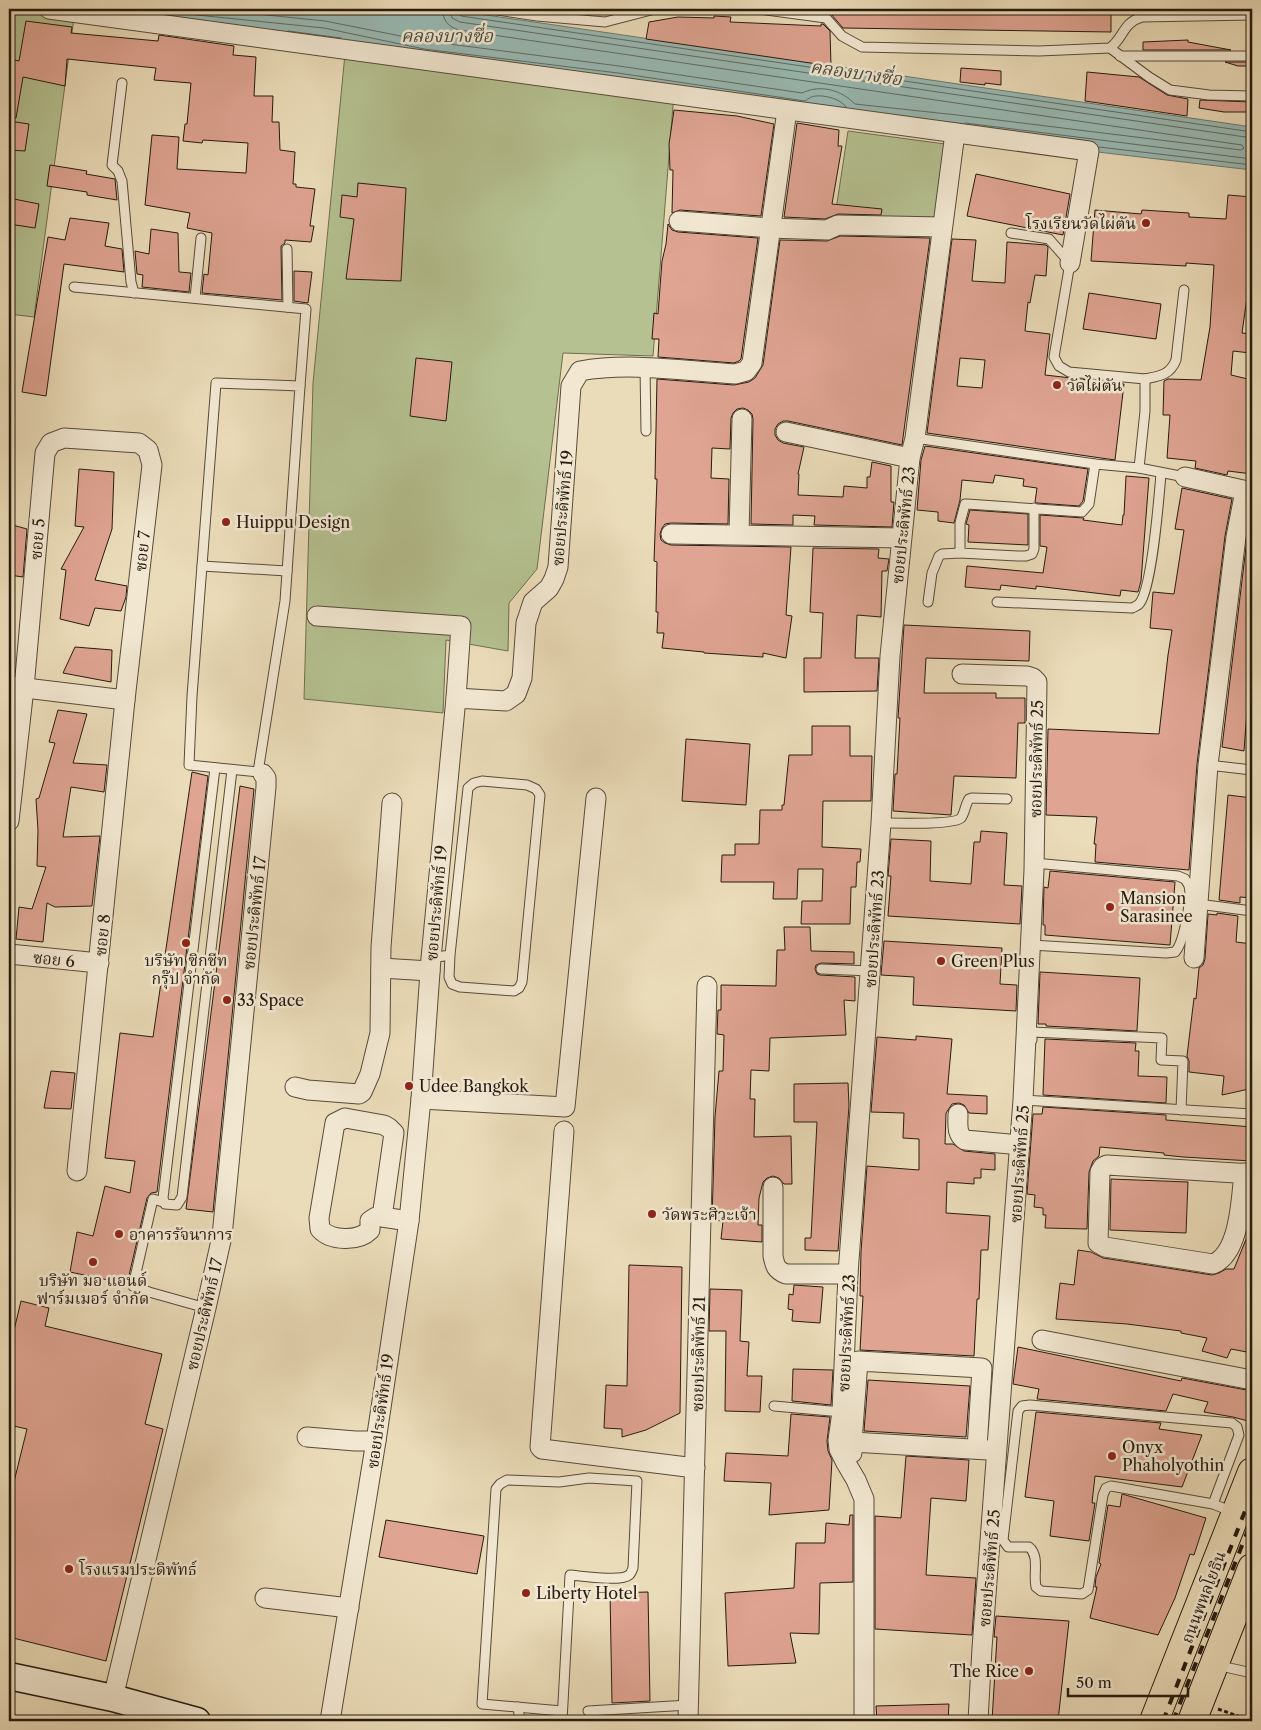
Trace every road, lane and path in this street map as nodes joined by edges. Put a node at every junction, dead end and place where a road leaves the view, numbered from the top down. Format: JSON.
{"nodes":[{"id":1,"x":49,"y":9,"type":"edge"},
{"id":2,"x":491,"y":9,"type":"edge"},
{"id":3,"x":655,"y":9,"type":"edge"},
{"id":4,"x":759,"y":9,"type":"edge"},
{"id":5,"x":1252,"y":15,"type":"edge"},
{"id":6,"x":1110,"y":48,"type":"junction"},
{"id":7,"x":1120,"y":56,"type":"junction"},
{"id":8,"x":1252,"y":56,"type":"edge"},
{"id":9,"x":122,"y":83,"type":"dead end"},
{"id":10,"x":1252,"y":96,"type":"edge"},
{"id":11,"x":787,"y":110,"type":"dead end"},
{"id":12,"x":955,"y":133,"type":"dead end"},
{"id":13,"x":679,"y":221,"type":"dead end"},
{"id":14,"x":942,"y":227,"type":"junction"},
{"id":15,"x":770,"y":228,"type":"junction"},
{"id":16,"x":1011,"y":233,"type":"dead end"},
{"id":17,"x":201,"y":238,"type":"dead end"},
{"id":18,"x":287,"y":249,"type":"dead end"},
{"id":19,"x":1070,"y":263,"type":"junction"},
{"id":20,"x":74,"y":287,"type":"dead end"},
{"id":21,"x":1184,"y":290,"type":"dead end"},
{"id":22,"x":134,"y":292,"type":"junction"},
{"id":23,"x":196,"y":298,"type":"junction"},
{"id":24,"x":288,"y":307,"type":"junction"},
{"id":25,"x":645,"y":368,"type":"junction"},
{"id":26,"x":1145,"y":379,"type":"junction"},
{"id":27,"x":300,"y":386,"type":"junction"},
{"id":28,"x":742,"y":419,"type":"dead end"},
{"id":29,"x":646,"y":431,"type":"dead end"},
{"id":30,"x":786,"y":432,"type":"dead end"},
{"id":31,"x":915,"y":438,"type":"junction"},
{"id":32,"x":102,"y":440,"type":"joint"},
{"id":33,"x":910,"y":458,"type":"junction"},
{"id":34,"x":1095,"y":464,"type":"junction"},
{"id":35,"x":1139,"y":468,"type":"junction"},
{"id":36,"x":1161,"y":474,"type":"junction"},
{"id":37,"x":1185,"y":477,"type":"joint"},
{"id":38,"x":1248,"y":492,"type":"edge"},
{"id":39,"x":1034,"y":508,"type":"junction"},
{"id":40,"x":671,"y":534,"type":"dead end"},
{"id":41,"x":739,"y":534,"type":"junction"},
{"id":42,"x":901,"y":538,"type":"junction"},
{"id":43,"x":960,"y":553,"type":"junction"},
{"id":44,"x":202,"y":566,"type":"junction"},
{"id":45,"x":287,"y":571,"type":"junction"},
{"id":46,"x":928,"y":602,"type":"dead end"},
{"id":47,"x":997,"y":602,"type":"dead end"},
{"id":48,"x":317,"y":616,"type":"dead end"},
{"id":49,"x":962,"y":674,"type":"dead end"},
{"id":50,"x":16,"y":687,"type":"edge"},
{"id":51,"x":456,"y":698,"type":"junction"},
{"id":52,"x":125,"y":700,"type":"junction"},
{"id":53,"x":1208,"y":765,"type":"junction"},
{"id":54,"x":215,"y":768,"type":"junction"},
{"id":55,"x":232,"y":770,"type":"junction"},
{"id":56,"x":1252,"y":770,"type":"edge"},
{"id":57,"x":261,"y":773,"type":"junction"},
{"id":58,"x":596,"y":798,"type":"dead end"},
{"id":59,"x":1007,"y":799,"type":"dead end"},
{"id":60,"x":392,"y":803,"type":"dead end"},
{"id":61,"x":9,"y":822,"type":"edge"},
{"id":62,"x":881,"y":823,"type":"junction"},
{"id":63,"x":1034,"y":863,"type":"junction"},
{"id":64,"x":1198,"y":904,"type":"junction"},
{"id":65,"x":1252,"y":910,"type":"edge"},
{"id":66,"x":1031,"y":945,"type":"junction"},
{"id":67,"x":9,"y":954,"type":"edge"},
{"id":68,"x":450,"y":955,"type":"junction"},
{"id":69,"x":1194,"y":958,"type":"dead end"},
{"id":70,"x":99,"y":963,"type":"junction"},
{"id":71,"x":430,"y":965,"type":"junction"},
{"id":72,"x":381,"y":968,"type":"junction"},
{"id":73,"x":821,"y":969,"type":"dead end"},
{"id":74,"x":871,"y":970,"type":"junction"},
{"id":75,"x":707,"y":986,"type":"dead end"},
{"id":76,"x":296,"y":1087,"type":"dead end"},
{"id":77,"x":422,"y":1099,"type":"junction"},
{"id":78,"x":1026,"y":1100,"type":"junction"},
{"id":79,"x":1181,"y":1110,"type":"junction"},
{"id":80,"x":958,"y":1114,"type":"dead end"},
{"id":81,"x":1252,"y":1114,"type":"edge"},
{"id":82,"x":564,"y":1131,"type":"dead end"},
{"id":83,"x":1020,"y":1145,"type":"junction"},
{"id":84,"x":77,"y":1171,"type":"dead end"},
{"id":85,"x":1248,"y":1174,"type":"edge"},
{"id":86,"x":773,"y":1187,"type":"dead end"},
{"id":87,"x":163,"y":1202,"type":"junction"},
{"id":88,"x":1246,"y":1210,"type":"edge"},
{"id":89,"x":382,"y":1217,"type":"junction"},
{"id":90,"x":409,"y":1221,"type":"junction"},
{"id":91,"x":848,"y":1274,"type":"junction"},
{"id":92,"x":206,"y":1308,"type":"junction"},
{"id":93,"x":1042,"y":1340,"type":"dead end"},
{"id":94,"x":1252,"y":1380,"type":"edge"},
{"id":95,"x":774,"y":1406,"type":"dead end"},
{"id":96,"x":842,"y":1412,"type":"junction"},
{"id":97,"x":307,"y":1437,"type":"dead end"},
{"id":98,"x":376,"y":1441,"type":"junction"},
{"id":99,"x":852,"y":1442,"type":"junction"},
{"id":100,"x":977,"y":1449,"type":"junction"},
{"id":101,"x":998,"y":1451,"type":"junction"},
{"id":102,"x":695,"y":1468,"type":"junction"},
{"id":103,"x":851,"y":1472,"type":"junction"},
{"id":104,"x":1252,"y":1472,"type":"edge"},
{"id":105,"x":1224,"y":1508,"type":"junction"},
{"id":106,"x":1252,"y":1568,"type":"edge"},
{"id":107,"x":265,"y":1598,"type":"dead end"},
{"id":108,"x":349,"y":1608,"type":"junction"},
{"id":109,"x":1214,"y":1665,"type":"junction"},
{"id":110,"x":1252,"y":1673,"type":"edge"},
{"id":111,"x":10,"y":1682,"type":"edge"},
{"id":112,"x":114,"y":1698,"type":"junction"},
{"id":113,"x":518,"y":1707,"type":"junction"},
{"id":114,"x":588,"y":1710,"type":"dead end"},
{"id":115,"x":562,"y":1711,"type":"junction"},
{"id":116,"x":1196,"y":1712,"type":"edge"},
{"id":117,"x":137,"y":1713,"type":"edge"},
{"id":118,"x":688,"y":1713,"type":"edge"},
{"id":119,"x":191,"y":1721,"type":"edge"},
{"id":120,"x":330,"y":1721,"type":"edge"},
{"id":121,"x":520,"y":1721,"type":"edge"},
{"id":122,"x":562,"y":1721,"type":"edge"},
{"id":123,"x":864,"y":1721,"type":"edge"},
{"id":124,"x":978,"y":1721,"type":"edge"},
{"id":125,"x":1154,"y":1721,"type":"edge"},
{"id":126,"x":1252,"y":1721,"type":"edge"}],
"edges":[{"from":1,"to":19,"type":"street"},
{"from":2,"to":3,"type":"lane"},
{"from":4,"to":6,"type":"lane"},
{"from":5,"to":6,"type":"lane"},
{"from":6,"to":7,"type":"lane"},
{"from":7,"to":8,"type":"lane"},
{"from":7,"to":10,"type":"lane"},
{"from":9,"to":22,"type":"lane"},
{"from":11,"to":15,"type":"street","name":"ซอยประดิพัทธ์ 19"},
{"from":12,"to":14,"type":"street","name":"ซอยประดิพัทธ์ 23"},
{"from":13,"to":15,"type":"street"},
{"from":14,"to":15,"type":"street"},
{"from":14,"to":31,"type":"street","name":"ซอยประดิพัทธ์ 23"},
{"from":15,"to":25,"type":"street","name":"ซอยประดิพัทธ์ 19"},
{"from":16,"to":19,"type":"lane"},
{"from":17,"to":23,"type":"lane"},
{"from":18,"to":24,"type":"lane"},
{"from":19,"to":26,"type":"lane"},
{"from":20,"to":22,"type":"lane"},
{"from":21,"to":26,"type":"lane"},
{"from":22,"to":23,"type":"lane"},
{"from":23,"to":24,"type":"lane"},
{"from":24,"to":27,"type":"lane"},
{"from":25,"to":29,"type":"lane"},
{"from":25,"to":51,"type":"street","name":"ซอยประดิพัทธ์ 19"},
{"from":26,"to":35,"type":"lane"},
{"from":27,"to":44,"type":"lane"},
{"from":27,"to":45,"type":"lane"},
{"from":28,"to":41,"type":"street"},
{"from":30,"to":33,"type":"street"},
{"from":31,"to":33,"type":"street","name":"ซอยประดิพัทธ์ 23"},
{"from":31,"to":34,"type":"lane"},
{"from":32,"to":50,"type":"street","name":"ซอย 5"},
{"from":32,"to":52,"type":"street","name":"ซอย 7"},
{"from":33,"to":42,"type":"street","name":"ซอยประดิพัทธ์ 23"},
{"from":34,"to":35,"type":"lane"},
{"from":34,"to":39,"type":"lane"},
{"from":35,"to":36,"type":"lane"},
{"from":36,"to":37,"type":"lane"},
{"from":36,"to":47,"type":"lane"},
{"from":37,"to":38,"type":"street"},
{"from":38,"to":53,"type":"street"},
{"from":39,"to":43,"type":"lane"},
{"from":39,"to":43,"type":"lane"},
{"from":40,"to":41,"type":"street"},
{"from":41,"to":42,"type":"street"},
{"from":42,"to":62,"type":"street","name":"ซอยประดิพัทธ์ 23"},
{"from":43,"to":46,"type":"lane"},
{"from":44,"to":45,"type":"lane"},
{"from":44,"to":54,"type":"lane"},
{"from":45,"to":57,"type":"lane"},
{"from":48,"to":51,"type":"street"},
{"from":49,"to":63,"type":"street","name":"ซอยประดิพัทธ์ 25"},
{"from":50,"to":52,"type":"street"},
{"from":50,"to":61,"type":"street"},
{"from":51,"to":71,"type":"street","name":"ซอยประดิพัทธ์ 19"},
{"from":52,"to":70,"type":"street","name":"ซอย 8"},
{"from":53,"to":56,"type":"lane"},
{"from":53,"to":64,"type":"street"},
{"from":54,"to":55,"type":"lane"},
{"from":54,"to":87,"type":"lane"},
{"from":55,"to":57,"type":"lane"},
{"from":55,"to":87,"type":"lane"},
{"from":57,"to":92,"type":"street","name":"ซอยประดิพัทธ์ 17"},
{"from":58,"to":77,"type":"street"},
{"from":59,"to":62,"type":"lane"},
{"from":60,"to":72,"type":"street"},
{"from":62,"to":74,"type":"street","name":"ซอยประดิพัทธ์ 23"},
{"from":63,"to":66,"type":"street","name":"ซอยประดิพัทธ์ 25"},
{"from":63,"to":66,"type":"lane"},
{"from":64,"to":65,"type":"lane"},
{"from":64,"to":69,"type":"street"},
{"from":66,"to":78,"type":"street","name":"ซอยประดิพัทธ์ 25"},
{"from":67,"to":70,"type":"street","name":"ซอย 6"},
{"from":68,"to":68,"type":"lane"},
{"from":68,"to":71,"type":"lane"},
{"from":70,"to":84,"type":"street","name":"ซอย 8"},
{"from":71,"to":72,"type":"street"},
{"from":71,"to":77,"type":"street","name":"ซอยประดิพัทธ์ 19"},
{"from":72,"to":76,"type":"street"},
{"from":73,"to":74,"type":"lane"},
{"from":74,"to":91,"type":"street","name":"ซอยประดิพัทธ์ 23"},
{"from":75,"to":102,"type":"street","name":"ซอยประดิพัทธ์ 21"},
{"from":77,"to":90,"type":"street","name":"ซอยประดิพัทธ์ 19"},
{"from":78,"to":79,"type":"lane"},
{"from":78,"to":79,"type":"lane"},
{"from":78,"to":83,"type":"street","name":"ซอยประดิพัทธ์ 25"},
{"from":79,"to":81,"type":"lane"},
{"from":80,"to":83,"type":"street"},
{"from":82,"to":102,"type":"street"},
{"from":83,"to":101,"type":"street","name":"ซอยประดิพัทธ์ 25"},
{"from":85,"to":88,"type":"street"},
{"from":85,"to":88,"type":"street"},
{"from":86,"to":91,"type":"street"},
{"from":87,"to":92,"type":"lane"},
{"from":89,"to":89,"type":"street"},
{"from":89,"to":90,"type":"street"},
{"from":90,"to":98,"type":"street","name":"ซอยประดิพัทธ์ 19"},
{"from":91,"to":96,"type":"street","name":"ซอยประดิพัทธ์ 23"},
{"from":92,"to":112,"type":"street","name":"ซอยประดิพัทธ์ 17"},
{"from":93,"to":94,"type":"street"},
{"from":95,"to":96,"type":"lane"},
{"from":96,"to":103,"type":"street","name":"ซอยประดิพัทธ์ 23"},
{"from":97,"to":98,"type":"street"},
{"from":98,"to":108,"type":"street","name":"ซอยประดิพัทธ์ 19"},
{"from":99,"to":100,"type":"street"},
{"from":99,"to":100,"type":"street"},
{"from":99,"to":103,"type":"street"},
{"from":100,"to":101,"type":"street"},
{"from":101,"to":124,"type":"street","name":"ซอยประดิพัทธ์ 25"},
{"from":102,"to":118,"type":"street","name":"ซอยประดิพัทธ์ 21"},
{"from":103,"to":123,"type":"street","name":"ซอยประดิพัทธ์ 23"},
{"from":104,"to":105,"type":"main road","name":"ถนนพหลโยธิน"},
{"from":105,"to":105,"type":"lane"},
{"from":105,"to":125,"type":"main road","name":"ถนนพหลโยธิน"},
{"from":106,"to":109,"type":"main road"},
{"from":107,"to":108,"type":"street"},
{"from":108,"to":120,"type":"street","name":"ซอยประดิพัทธ์ 19"},
{"from":109,"to":110,"type":"lane"},
{"from":109,"to":116,"type":"main road"},
{"from":111,"to":112,"type":"main road"},
{"from":112,"to":117,"type":"main road"},
{"from":113,"to":115,"type":"lane"},
{"from":113,"to":115,"type":"lane"},
{"from":113,"to":121,"type":"lane"},
{"from":114,"to":118,"type":"lane"},
{"from":115,"to":122,"type":"lane"},
{"from":116,"to":126,"type":"path"},
{"from":117,"to":119,"type":"main road"}]}
